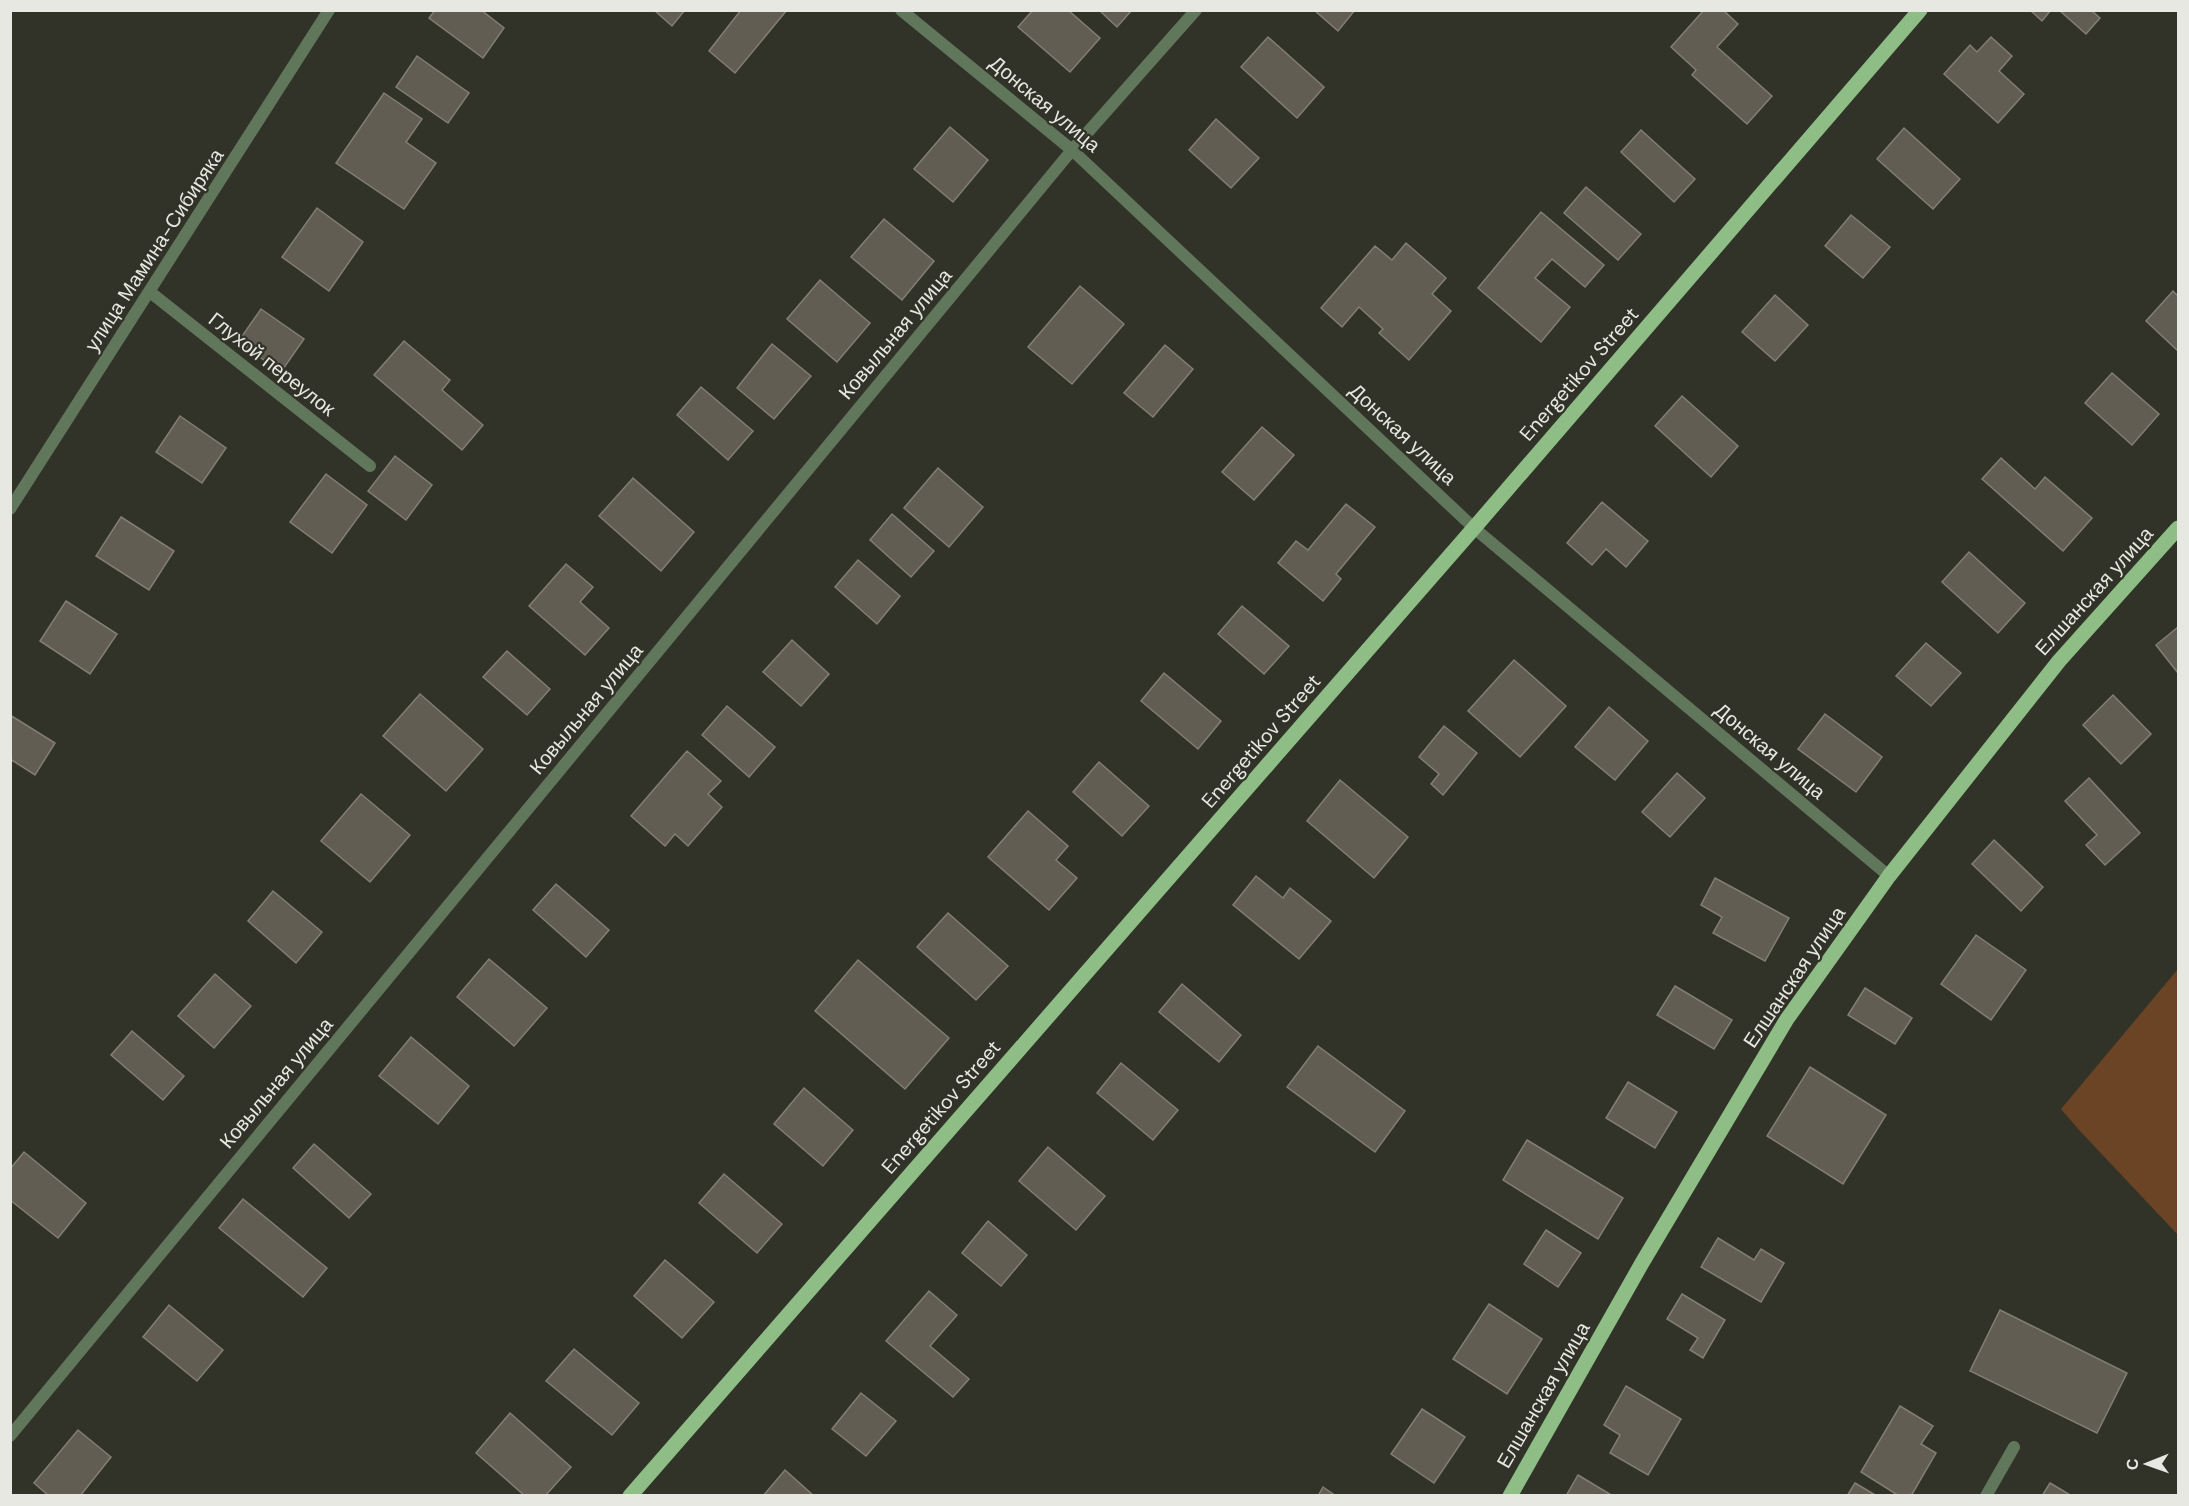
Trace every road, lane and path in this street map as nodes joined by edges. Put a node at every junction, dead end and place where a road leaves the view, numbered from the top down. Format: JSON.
{"nodes":[{"id":1,"x":329,"y":10,"type":"edge"},
{"id":2,"x":901,"y":10,"type":"edge"},
{"id":3,"x":1196,"y":10,"type":"edge"},
{"id":4,"x":1920,"y":10,"type":"edge"},
{"id":5,"x":1072,"y":150,"type":"junction"},
{"id":6,"x":150,"y":292,"type":"junction"},
{"id":7,"x":370,"y":466,"type":"dead end"},
{"id":8,"x":10,"y":509,"type":"edge"},
{"id":9,"x":1474,"y":528,"type":"junction"},
{"id":10,"x":2178,"y":528,"type":"edge"},
{"id":11,"x":1888,"y":876,"type":"junction"},
{"id":12,"x":10,"y":1436,"type":"edge"},
{"id":13,"x":2014,"y":1447,"type":"dead end"},
{"id":14,"x":630,"y":1496,"type":"edge"},
{"id":15,"x":1510,"y":1496,"type":"edge"},
{"id":16,"x":1986,"y":1496,"type":"edge"}],
"edges":[{"from":1,"to":6,"type":"street","name":"улица Мамина-Сибиряка"},
{"from":2,"to":5,"type":"street","name":"Донская улица"},
{"from":3,"to":5,"type":"street","name":"Ковыльная улица"},
{"from":4,"to":9,"type":"main road","name":"Energetikov Street"},
{"from":5,"to":9,"type":"street","name":"Донская улица"},
{"from":5,"to":12,"type":"street","name":"Ковыльная улица"},
{"from":6,"to":7,"type":"street","name":"Глухой переулок"},
{"from":6,"to":8,"type":"street","name":"улица Мамина-Сибиряка"},
{"from":9,"to":11,"type":"street","name":"Донская улица"},
{"from":9,"to":14,"type":"main road","name":"Energetikov Street"},
{"from":10,"to":11,"type":"main road","name":"Елшанская улица"},
{"from":11,"to":15,"type":"main road","name":"Елшанская улица"},
{"from":13,"to":16,"type":"street"}]}
